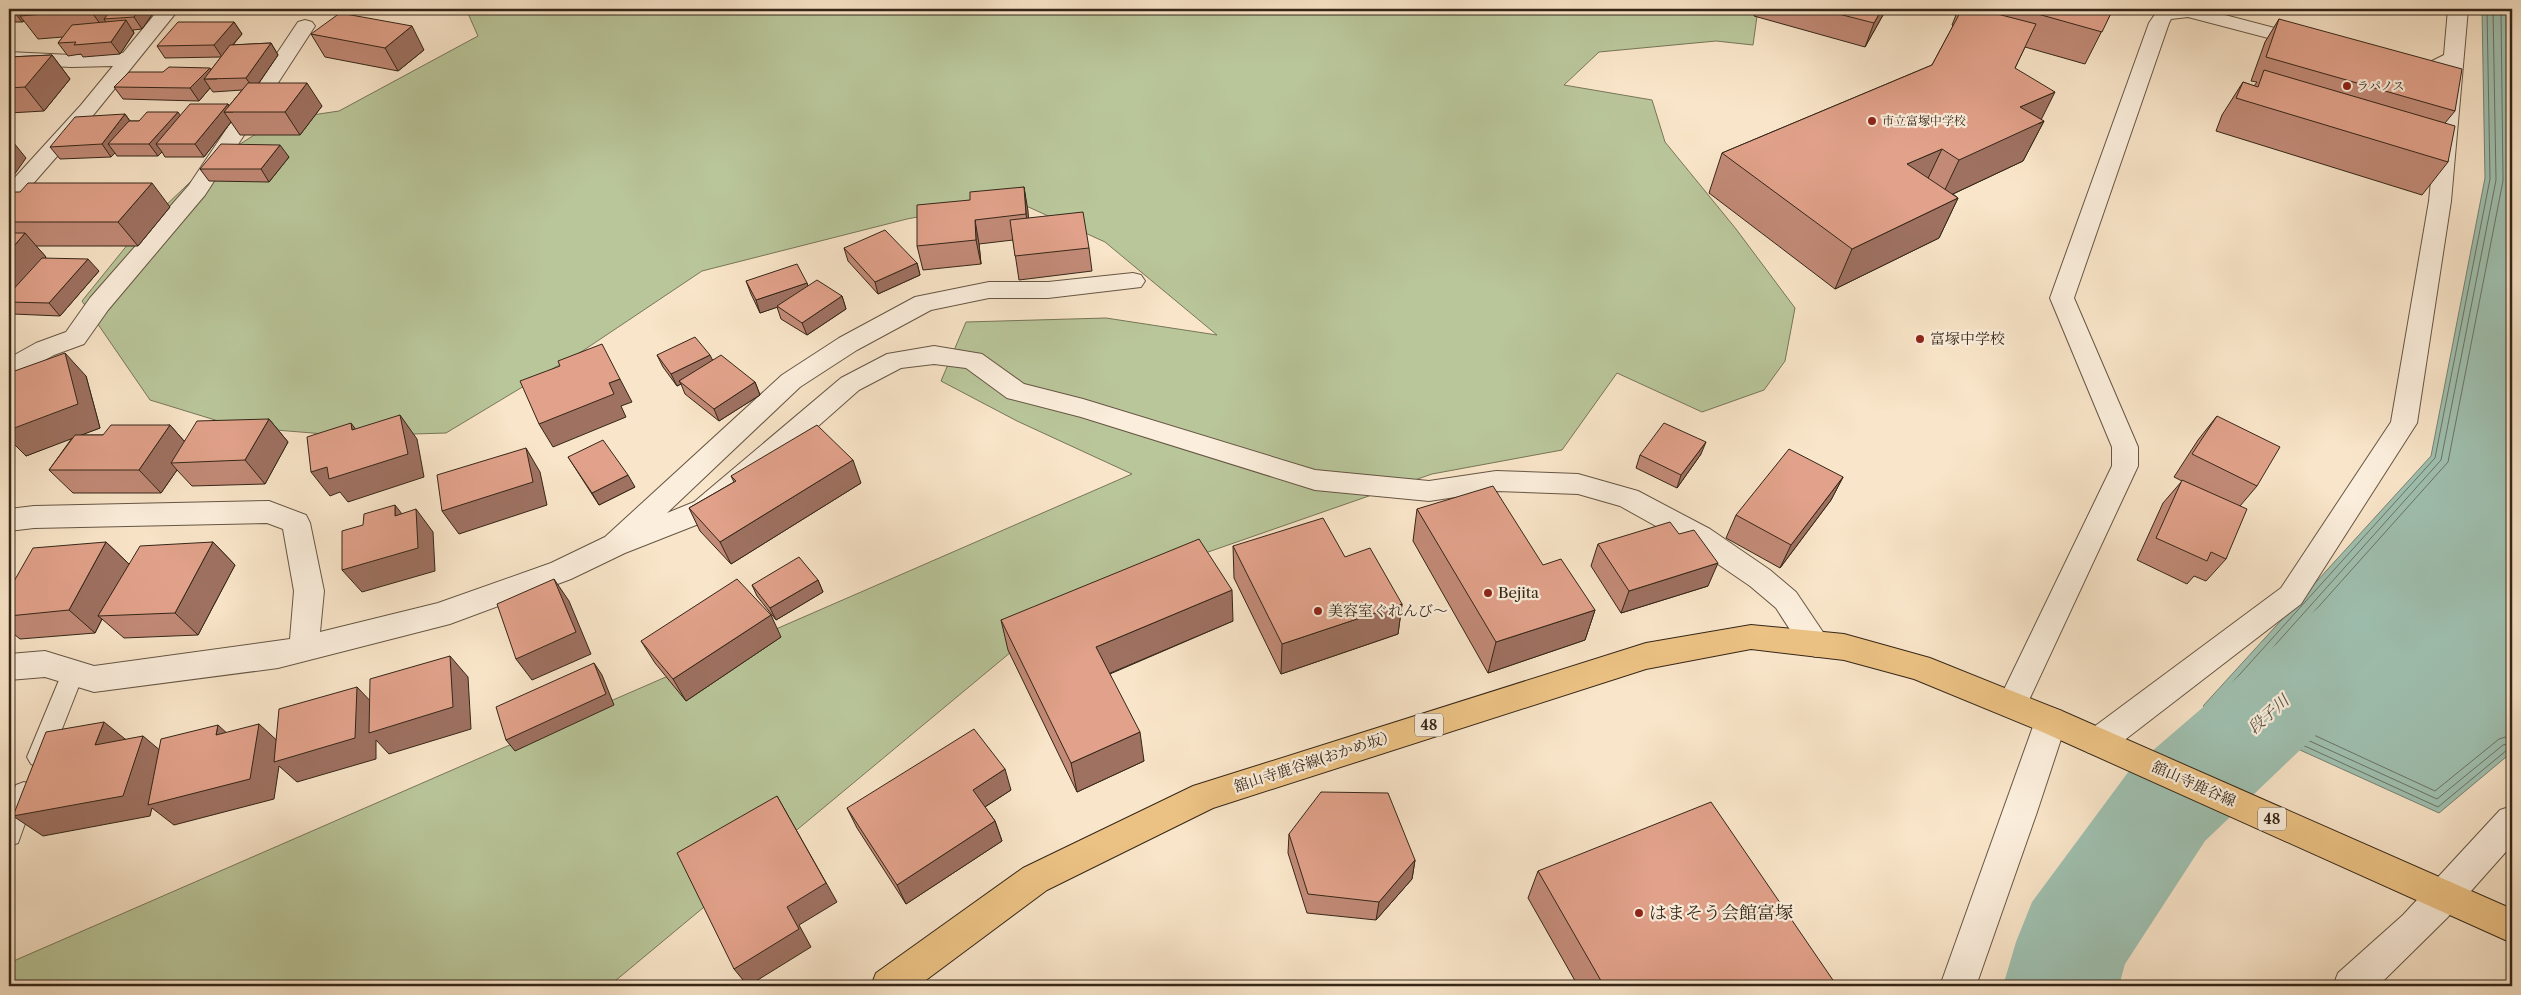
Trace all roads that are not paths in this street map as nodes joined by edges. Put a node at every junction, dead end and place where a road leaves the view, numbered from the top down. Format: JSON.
{"nodes":[{"id":1,"x":169,"y":9,"type":"edge"},
{"id":2,"x":2458,"y":9,"type":"edge"},
{"id":3,"x":305,"y":26,"type":"dead end"},
{"id":4,"x":2332,"y":48,"type":"edge"},
{"id":5,"x":9,"y":58,"type":"edge"},
{"id":6,"x":128,"y":59,"type":"junction"},
{"id":7,"x":2452,"y":59,"type":"junction"},
{"id":8,"x":2386,"y":63,"type":"edge"},
{"id":9,"x":9,"y":197,"type":"edge"},
{"id":10,"x":1133,"y":281,"type":"dead end"},
{"id":11,"x":9,"y":369,"type":"edge"},
{"id":12,"x":9,"y":520,"type":"edge"},
{"id":13,"x":615,"y":545,"type":"junction"},
{"id":14,"x":1816,"y":644,"type":"junction"},
{"id":15,"x":304,"y":648,"type":"junction"},
{"id":16,"x":9,"y":667,"type":"edge"},
{"id":17,"x":73,"y":673,"type":"junction"},
{"id":18,"x":2012,"y":704,"type":"junction"},
{"id":19,"x":2051,"y":721,"type":"junction"},
{"id":20,"x":2098,"y":742,"type":"junction"},
{"id":21,"x":2512,"y":821,"type":"edge"},
{"id":22,"x":9,"y":835,"type":"edge"},
{"id":23,"x":2446,"y":896,"type":"junction"},
{"id":24,"x":2512,"y":926,"type":"edge"},
{"id":25,"x":889,"y":986,"type":"edge"},
{"id":26,"x":1958,"y":986,"type":"edge"},
{"id":27,"x":2351,"y":986,"type":"edge"}],
"edges":[{"from":1,"to":6,"type":"street"},
{"from":2,"to":7,"type":"street"},
{"from":3,"to":11,"type":"street"},
{"from":4,"to":18,"type":"street"},
{"from":5,"to":6,"type":"street"},
{"from":6,"to":9,"type":"street"},
{"from":7,"to":8,"type":"street"},
{"from":7,"to":20,"type":"street"},
{"from":10,"to":13,"type":"street"},
{"from":12,"to":15,"type":"street"},
{"from":13,"to":14,"type":"street"},
{"from":13,"to":15,"type":"street"},
{"from":14,"to":18,"type":"main road","name":"舘山寺鹿谷線(おかめ坂）","number":"48"},
{"from":14,"to":25,"type":"main road","name":"舘山寺鹿谷線(おかめ坂）","number":"48"},
{"from":15,"to":17,"type":"street"},
{"from":16,"to":17,"type":"street"},
{"from":17,"to":22,"type":"lane"},
{"from":18,"to":19,"type":"main road","name":"舘山寺鹿谷線","number":"48"},
{"from":19,"to":20,"type":"main road","name":"舘山寺鹿谷線","number":"48"},
{"from":19,"to":26,"type":"street"},
{"from":20,"to":23,"type":"main road","name":"舘山寺鹿谷線","number":"48"},
{"from":21,"to":23,"type":"street"},
{"from":23,"to":24,"type":"main road","name":"舘山寺鹿谷線","number":"48"},
{"from":23,"to":27,"type":"street"}]}
